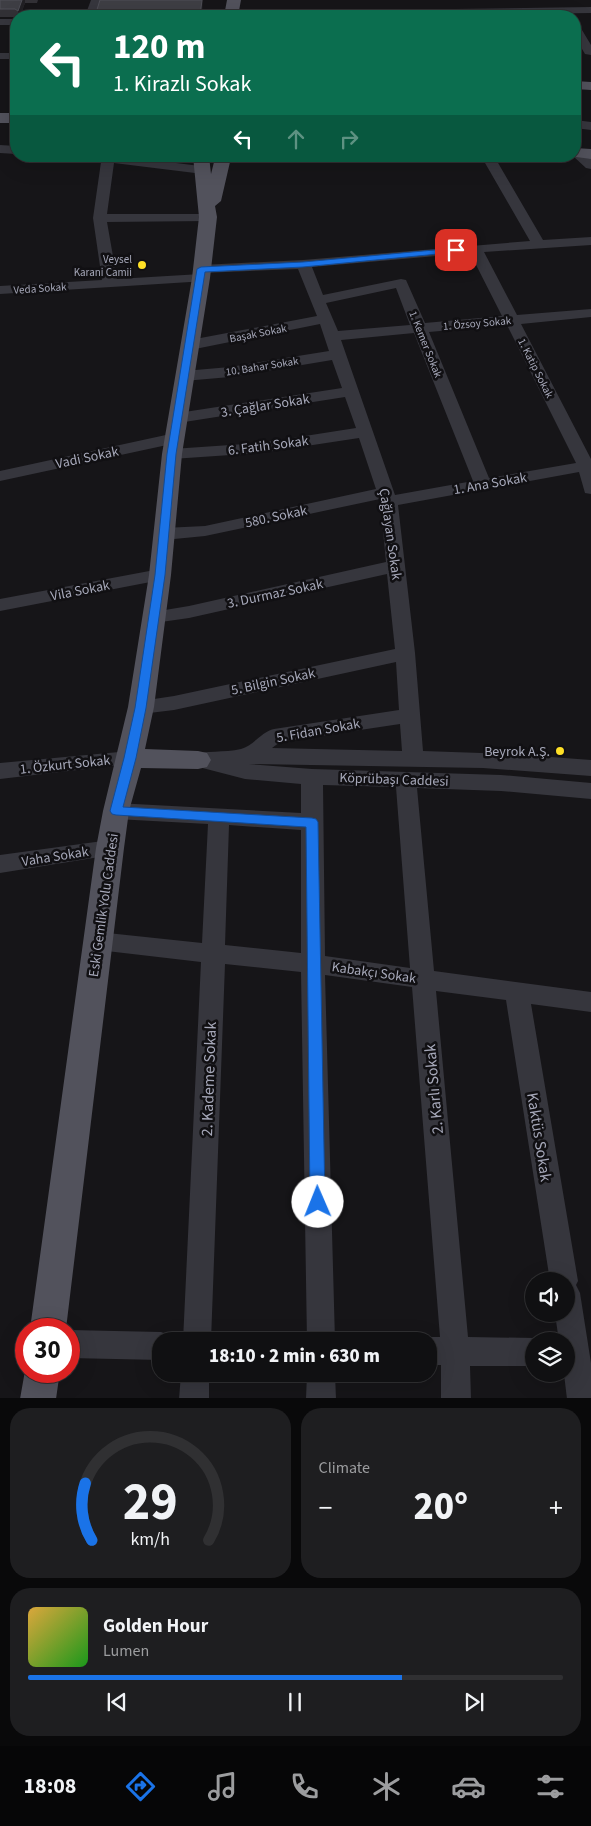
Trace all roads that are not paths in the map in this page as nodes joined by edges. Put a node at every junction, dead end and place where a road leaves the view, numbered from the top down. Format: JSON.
{"nodes":[{"id":1,"x":581,"y":37,"type":"edge"},
{"id":2,"x":590,"y":52,"type":"edge"},
{"id":3,"x":581,"y":153,"type":"edge"},
{"id":4,"x":108,"y":162,"type":"edge"},
{"id":5,"x":171,"y":162,"type":"edge"},
{"id":6,"x":222,"y":162,"type":"edge"},
{"id":7,"x":491,"y":162,"type":"edge"},
{"id":8,"x":202,"y":163,"type":"edge"},
{"id":9,"x":591,"y":165,"type":"edge"},
{"id":10,"x":208,"y":217,"type":"junction"},
{"id":11,"x":100,"y":218,"type":"junction"},
{"id":12,"x":591,"y":241,"type":"edge"},
{"id":13,"x":538,"y":243,"type":"junction"},
{"id":14,"x":475,"y":248,"type":"junction"},
{"id":15,"x":303,"y":264,"type":"junction"},
{"id":16,"x":201,"y":274,"type":"junction"},
{"id":17,"x":110,"y":283,"type":"junction"},
{"id":18,"x":0,"y":290,"type":"edge"},
{"id":19,"x":318,"y":300,"type":"junction"},
{"id":20,"x":591,"y":313,"type":"edge"},
{"id":21,"x":325,"y":319,"type":"junction"},
{"id":22,"x":512,"y":320,"type":"junction"},
{"id":23,"x":420,"y":328,"type":"junction"},
{"id":24,"x":332,"y":336,"type":"junction"},
{"id":25,"x":190,"y":345,"type":"junction"},
{"id":26,"x":339,"y":354,"type":"junction"},
{"id":27,"x":184,"y":376,"type":"junction"},
{"id":28,"x":351,"y":391,"type":"junction"},
{"id":29,"x":364,"y":432,"type":"junction"},
{"id":30,"x":175,"y":437,"type":"junction"},
{"id":31,"x":589,"y":466,"type":"edge"},
{"id":32,"x":0,"y":476,"type":"edge"},
{"id":33,"x":484,"y":484,"type":"junction"},
{"id":34,"x":591,"y":489,"type":"edge"},
{"id":35,"x":388,"y":496,"type":"junction"},
{"id":36,"x":164,"y":534,"type":"junction"},
{"id":37,"x":396,"y":566,"type":"junction"},
{"id":38,"x":160,"y":575,"type":"junction"},
{"id":39,"x":0,"y":605,"type":"edge"},
{"id":40,"x":154,"y":617,"type":"junction"},
{"id":41,"x":405,"y":653,"type":"junction"},
{"id":42,"x":140,"y":708,"type":"junction"},
{"id":43,"x":410,"y":715,"type":"junction"},
{"id":44,"x":130,"y":758,"type":"junction"},
{"id":45,"x":198,"y":760,"type":"joint"},
{"id":46,"x":246,"y":763,"type":"junction"},
{"id":47,"x":591,"y":768,"type":"edge"},
{"id":48,"x":410,"y":769,"type":"junction"},
{"id":49,"x":0,"y":771,"type":"edge"},
{"id":50,"x":312,"y":777,"type":"junction"},
{"id":51,"x":591,"y":791,"type":"edge"},
{"id":52,"x":116,"y":811,"type":"junction"},
{"id":53,"x":219,"y":817,"type":"junction"},
{"id":54,"x":312,"y":822,"type":"junction"},
{"id":55,"x":110,"y":848,"type":"junction"},
{"id":56,"x":1,"y":866,"type":"edge"},
{"id":57,"x":98,"y":941,"type":"junction"},
{"id":58,"x":213,"y":954,"type":"junction"},
{"id":59,"x":313,"y":964,"type":"junction"},
{"id":60,"x":424,"y":979,"type":"junction"},
{"id":61,"x":517,"y":992,"type":"junction"},
{"id":62,"x":591,"y":1002,"type":"edge"},
{"id":63,"x":563,"y":1272,"type":"edge"},
{"id":64,"x":49,"y":1318,"type":"edge"},
{"id":65,"x":572,"y":1322,"type":"edge"},
{"id":66,"x":197,"y":1332,"type":"edge"},
{"id":67,"x":321,"y":1332,"type":"edge"},
{"id":68,"x":80,"y":1344,"type":"edge"},
{"id":69,"x":152,"y":1346,"type":"edge"},
{"id":70,"x":442,"y":1351,"type":"edge"},
{"id":71,"x":525,"y":1352,"type":"edge"},
{"id":72,"x":578,"y":1353,"type":"edge"},
{"id":73,"x":195,"y":1382,"type":"edge"},
{"id":74,"x":321,"y":1382,"type":"edge"},
{"id":75,"x":40,"y":1383,"type":"edge"},
{"id":76,"x":38,"y":1398,"type":"edge"},
{"id":77,"x":194,"y":1398,"type":"edge"},
{"id":78,"x":321,"y":1398,"type":"edge"},
{"id":79,"x":456,"y":1398,"type":"edge"},
{"id":80,"x":582,"y":1398,"type":"edge"}],
"edges":[{"from":1,"to":2,"type":"street"},
{"from":3,"to":9,"type":"street"},
{"from":4,"to":11,"type":"street"},
{"from":5,"to":8,"type":"street"},
{"from":6,"to":10,"type":"main road"},
{"from":7,"to":13,"type":"street"},
{"from":8,"to":10,"type":"main road","name":"Eski Gemlik Yolu Caddesi"},
{"from":10,"to":11,"type":"street"},
{"from":10,"to":16,"type":"main road","name":"Eski Gemlik Yolu Caddesi"},
{"from":11,"to":17,"type":"street"},
{"from":12,"to":13,"type":"street","name":"Veda Sokak"},
{"from":13,"to":14,"type":"street","name":"Veda Sokak"},
{"from":14,"to":15,"type":"street","name":"Veda Sokak"},
{"from":14,"to":22,"type":"street","name":"1. Katip Sokak"},
{"from":15,"to":16,"type":"street","name":"Veda Sokak"},
{"from":15,"to":19,"type":"street","name":"Çağlayan Sokak"},
{"from":16,"to":17,"type":"street","name":"Veda Sokak"},
{"from":16,"to":25,"type":"main road","name":"Eski Gemlik Yolu Caddesi"},
{"from":17,"to":18,"type":"street","name":"Veda Sokak"},
{"from":19,"to":21,"type":"street","name":"Çağlayan Sokak"},
{"from":19,"to":23,"type":"street","name":"1. Kemer Sokak"},
{"from":20,"to":22,"type":"street","name":"1. Özsoy Sokak"},
{"from":21,"to":24,"type":"street","name":"Çağlayan Sokak"},
{"from":21,"to":25,"type":"street","name":"Başak Sokak"},
{"from":22,"to":23,"type":"street","name":"1. Özsoy Sokak"},
{"from":22,"to":31,"type":"street","name":"1. Katip Sokak"},
{"from":23,"to":24,"type":"street","name":"1. Özsoy Sokak"},
{"from":23,"to":33,"type":"street","name":"1. Kemer Sokak"},
{"from":24,"to":26,"type":"street","name":"Çağlayan Sokak"},
{"from":25,"to":27,"type":"main road","name":"Eski Gemlik Yolu Caddesi"},
{"from":26,"to":27,"type":"street","name":"10. Bahar Sokak"},
{"from":26,"to":28,"type":"street","name":"Çağlayan Sokak"},
{"from":27,"to":30,"type":"main road","name":"Eski Gemlik Yolu Caddesi"},
{"from":28,"to":29,"type":"street","name":"Çağlayan Sokak"},
{"from":28,"to":30,"type":"street","name":"3. Çağlar Sokak"},
{"from":29,"to":30,"type":"street","name":"6. Fatih Sokak"},
{"from":29,"to":35,"type":"street","name":"Çağlayan Sokak"},
{"from":30,"to":32,"type":"street","name":"Vadi Sokak"},
{"from":30,"to":36,"type":"main road","name":"Eski Gemlik Yolu Caddesi"},
{"from":31,"to":33,"type":"street","name":"1. Ana Sokak"},
{"from":31,"to":34,"type":"street","name":"1. Katip Sokak"},
{"from":33,"to":35,"type":"street","name":"1. Ana Sokak"},
{"from":35,"to":36,"type":"street","name":"580. Sokak"},
{"from":35,"to":37,"type":"street","name":"Çağlayan Sokak"},
{"from":36,"to":38,"type":"main road","name":"Eski Gemlik Yolu Caddesi"},
{"from":37,"to":40,"type":"street","name":"3. Durmaz Sokak"},
{"from":37,"to":41,"type":"street","name":"Çağlayan Sokak"},
{"from":38,"to":39,"type":"street","name":"Vila Sokak"},
{"from":38,"to":40,"type":"main road","name":"Eski Gemlik Yolu Caddesi"},
{"from":40,"to":42,"type":"main road","name":"Eski Gemlik Yolu Caddesi"},
{"from":41,"to":42,"type":"street","name":"5. Bilgin Sokak"},
{"from":41,"to":43,"type":"street","name":"Çağlayan Sokak"},
{"from":42,"to":44,"type":"main road","name":"Eski Gemlik Yolu Caddesi"},
{"from":43,"to":46,"type":"street","name":"5. Fidan Sokak"},
{"from":43,"to":48,"type":"street","name":"Çağlayan Sokak"},
{"from":44,"to":45,"type":"main road","name":"Köprübaşı Caddesi"},
{"from":44,"to":49,"type":"street","name":"1. Özkurt Sokak"},
{"from":44,"to":52,"type":"main road","name":"Eski Gemlik Yolu Caddesi"},
{"from":45,"to":46,"type":"street","name":"Köprübaşı Caddesi"},
{"from":46,"to":48,"type":"street","name":"Köprübaşı Caddesi"},
{"from":46,"to":50,"type":"street","name":"Köprübaşı Caddesi"},
{"from":47,"to":48,"type":"street","name":"Köprübaşı Caddesi"},
{"from":48,"to":50,"type":"street","name":"Köprübaşı Caddesi"},
{"from":48,"to":51,"type":"street","name":"Köprübaşı Caddesi"},
{"from":48,"to":60,"type":"street","name":"2. Karlı Sokak"},
{"from":50,"to":54,"type":"street"},
{"from":52,"to":53,"type":"street"},
{"from":52,"to":55,"type":"main road","name":"Eski Gemlik Yolu Caddesi"},
{"from":53,"to":54,"type":"street"},
{"from":53,"to":58,"type":"street","name":"2. Kademe Sokak"},
{"from":54,"to":59,"type":"street"},
{"from":55,"to":56,"type":"street","name":"Vaha Sokak"},
{"from":55,"to":57,"type":"main road","name":"Eski Gemlik Yolu Caddesi"},
{"from":57,"to":58,"type":"street","name":"Kabakçı Sokak"},
{"from":57,"to":64,"type":"main road","name":"Eski Gemlik Yolu Caddesi"},
{"from":58,"to":59,"type":"street","name":"Kabakçı Sokak"},
{"from":58,"to":66,"type":"street","name":"2. Kademe Sokak"},
{"from":59,"to":60,"type":"street","name":"Kabakçı Sokak"},
{"from":59,"to":67,"type":"street"},
{"from":60,"to":61,"type":"street","name":"Kabakçı Sokak"},
{"from":60,"to":70,"type":"street","name":"2. Karlı Sokak"},
{"from":61,"to":62,"type":"street","name":"Kabakçı Sokak"},
{"from":61,"to":63,"type":"street","name":"Kaktüs Sokak"},
{"from":65,"to":72,"type":"street"},
{"from":68,"to":69,"type":"street"},
{"from":70,"to":71,"type":"street"},
{"from":70,"to":79,"type":"street","name":"2. Karlı Sokak"},
{"from":72,"to":80,"type":"street"},
{"from":73,"to":77,"type":"street"},
{"from":74,"to":78,"type":"street"},
{"from":75,"to":76,"type":"main road"}]}
